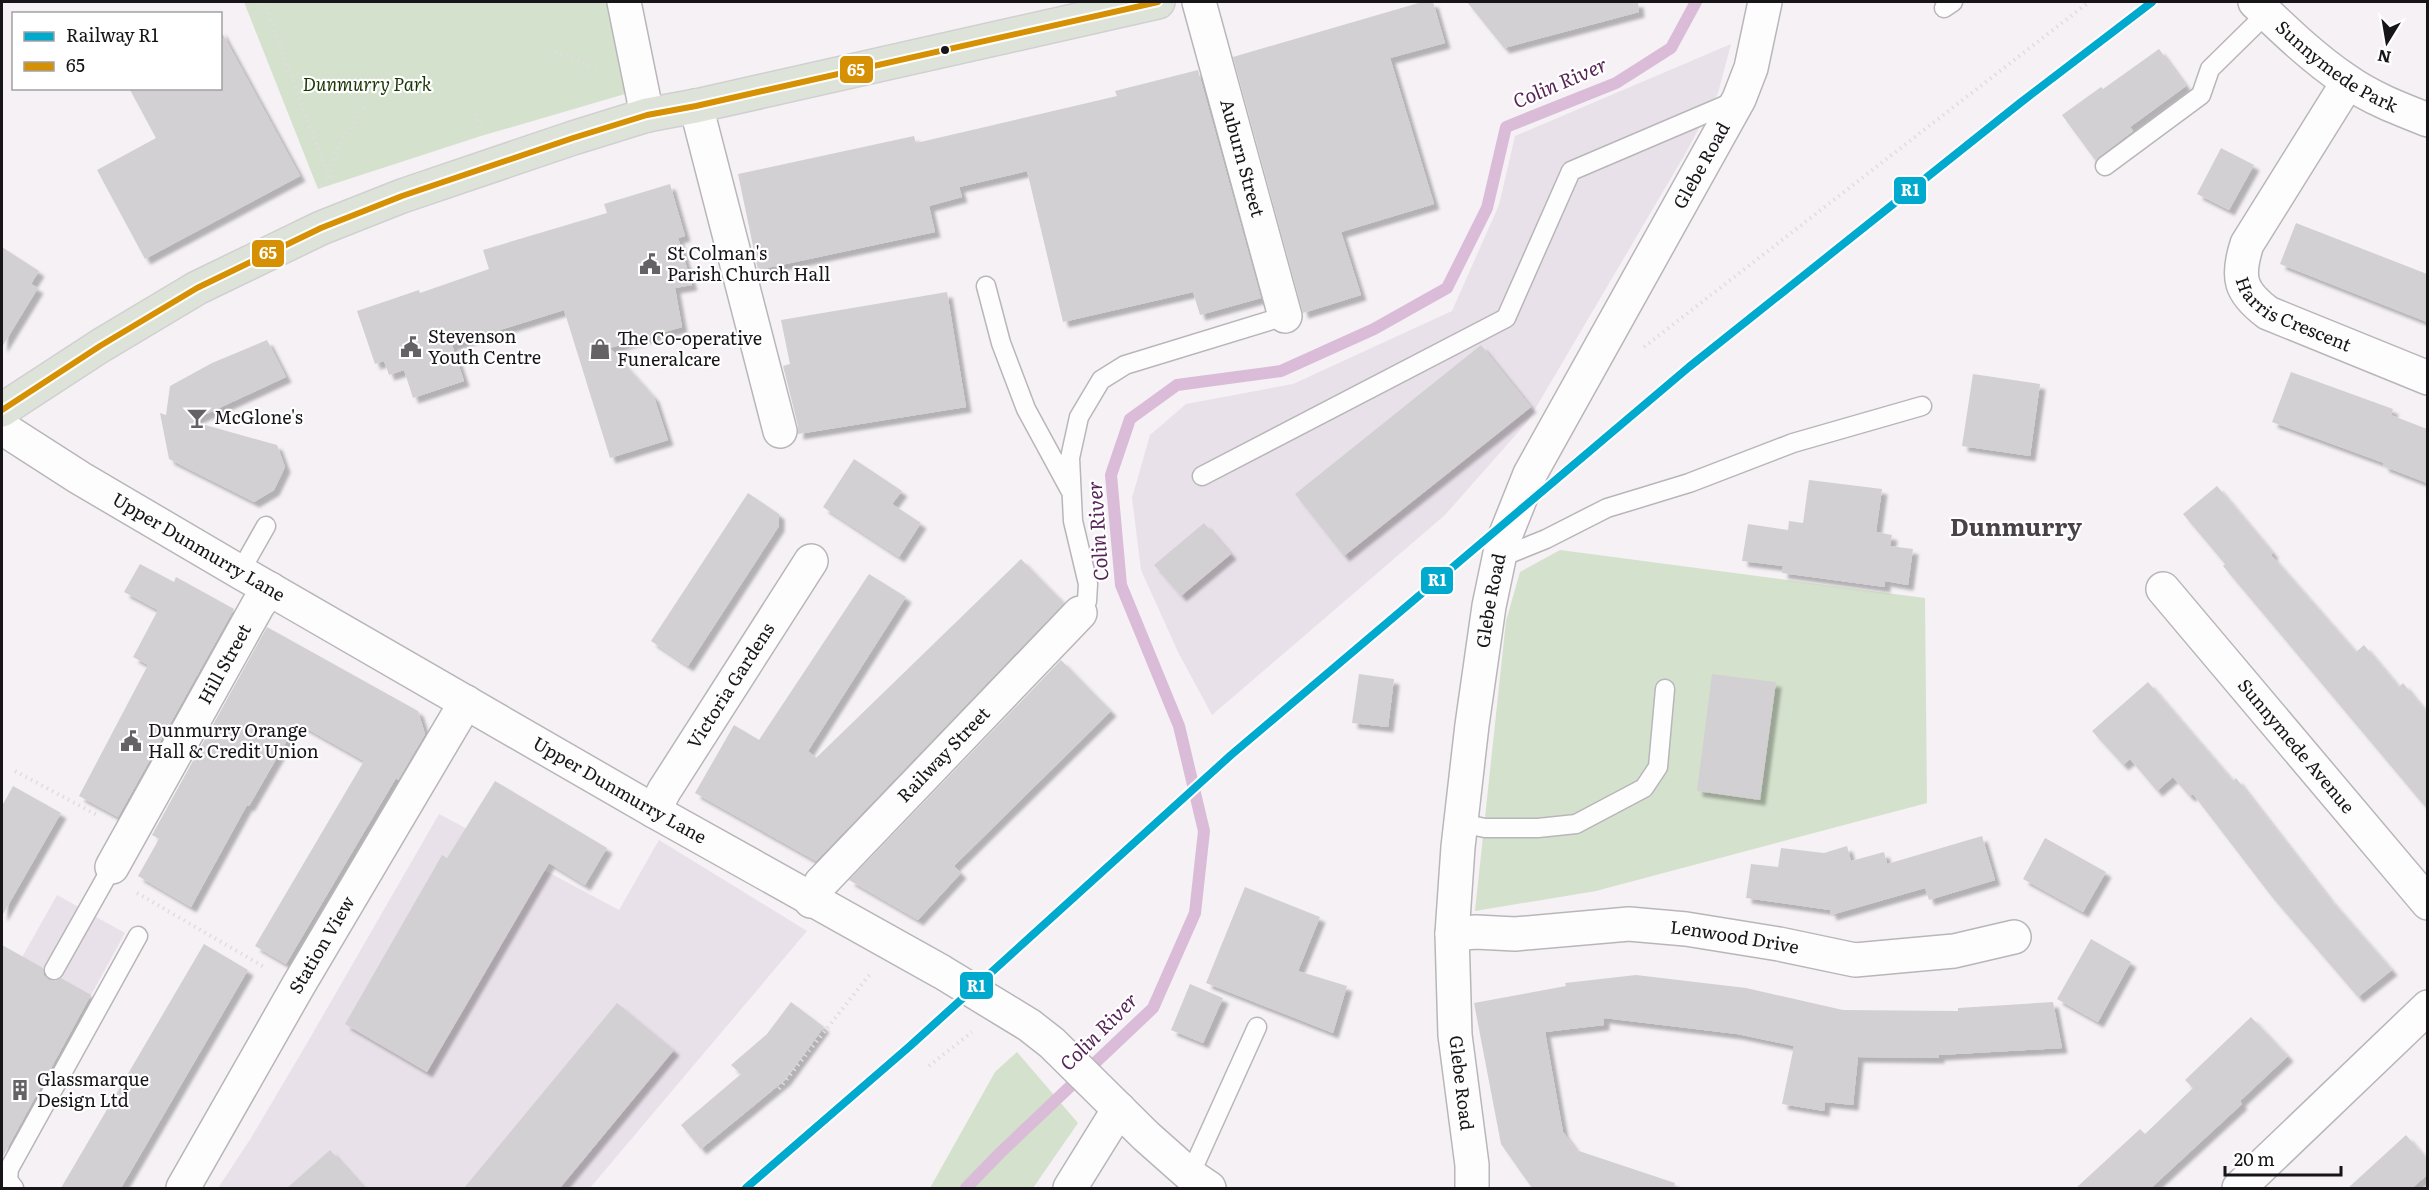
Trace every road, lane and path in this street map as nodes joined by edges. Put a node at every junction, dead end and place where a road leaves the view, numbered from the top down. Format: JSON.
{"nodes":[{"id":1,"x":264,"y":2,"type":"edge"},
{"id":2,"x":624,"y":2,"type":"edge"},
{"id":3,"x":1158,"y":2,"type":"edge"},
{"id":4,"x":1199,"y":2,"type":"edge"},
{"id":5,"x":1765,"y":2,"type":"edge"},
{"id":6,"x":2089,"y":2,"type":"edge"},
{"id":7,"x":2261,"y":7,"type":"edge"},
{"id":8,"x":2348,"y":82,"type":"junction"},
{"id":9,"x":1739,"y":99,"type":"junction"},
{"id":10,"x":365,"y":105,"type":"dead end"},
{"id":11,"x":696,"y":106,"type":"junction"},
{"id":12,"x":647,"y":115,"type":"junction"},
{"id":13,"x":2427,"y":120,"type":"edge"},
{"id":14,"x":2105,"y":166,"type":"dead end"},
{"id":15,"x":330,"y":178,"type":"junction"},
{"id":16,"x":321,"y":228,"type":"junction"},
{"id":17,"x":986,"y":286,"type":"dead end"},
{"id":18,"x":1285,"y":316,"type":"joint"},
{"id":19,"x":1638,"y":352,"type":"dead end"},
{"id":20,"x":2427,"y":378,"type":"edge"},
{"id":21,"x":1922,"y":406,"type":"dead end"},
{"id":22,"x":2,"y":410,"type":"edge"},
{"id":23,"x":2,"y":428,"type":"edge"},
{"id":24,"x":780,"y":431,"type":"dead end"},
{"id":25,"x":1202,"y":476,"type":"dead end"},
{"id":26,"x":1072,"y":494,"type":"junction"},
{"id":27,"x":266,"y":526,"type":"dead end"},
{"id":28,"x":1499,"y":558,"type":"junction"},
{"id":29,"x":811,"y":561,"type":"dead end"},
{"id":30,"x":240,"y":572,"type":"junction"},
{"id":31,"x":270,"y":589,"type":"junction"},
{"id":32,"x":2163,"y":589,"type":"dead end"},
{"id":33,"x":1080,"y":613,"type":"joint"},
{"id":34,"x":1665,"y":689,"type":"dead end"},
{"id":35,"x":466,"y":702,"type":"junction"},
{"id":36,"x":15,"y":771,"type":"dead end"},
{"id":37,"x":654,"y":811,"type":"junction"},
{"id":38,"x":1461,"y":823,"type":"junction"},
{"id":39,"x":131,"y":834,"type":"junction"},
{"id":40,"x":110,"y":871,"type":"junction"},
{"id":41,"x":811,"y":901,"type":"junction"},
{"id":42,"x":2427,"y":903,"type":"edge"},
{"id":43,"x":1452,"y":934,"type":"junction"},
{"id":44,"x":138,"y":936,"type":"dead end"},
{"id":45,"x":2014,"y":937,"type":"dead end"},
{"id":46,"x":890,"y":944,"type":"junction"},
{"id":47,"x":54,"y":970,"type":"dead end"},
{"id":48,"x":298,"y":986,"type":"junction"},
{"id":49,"x":998,"y":1006,"type":"junction"},
{"id":50,"x":2427,"y":1007,"type":"edge"},
{"id":51,"x":1257,"y":1027,"type":"dead end"},
{"id":52,"x":929,"y":1066,"type":"dead end"},
{"id":53,"x":780,"y":1089,"type":"dead end"},
{"id":54,"x":1114,"y":1103,"type":"junction"},
{"id":55,"x":1199,"y":1182,"type":"edge"},
{"id":56,"x":14,"y":1188,"type":"edge"},
{"id":57,"x":183,"y":1188,"type":"edge"},
{"id":58,"x":1070,"y":1188,"type":"edge"},
{"id":59,"x":1472,"y":1188,"type":"edge"},
{"id":60,"x":2239,"y":1188,"type":"edge"}],
"edges":[{"from":1,"to":15,"type":"path"},
{"from":2,"to":12,"type":"street"},
{"from":3,"to":11,"type":"main road"},
{"from":4,"to":18,"type":"street","name":"Auburn Street"},
{"from":5,"to":9,"type":"street","name":"Glebe Road"},
{"from":6,"to":19,"type":"path"},
{"from":7,"to":8,"type":"street","name":"Sunnymede Park"},
{"from":7,"to":14,"type":"lane"},
{"from":8,"to":13,"type":"street","name":"Sunnymede Park"},
{"from":8,"to":20,"type":"street","name":"Harris Crescent"},
{"from":9,"to":25,"type":"lane"},
{"from":9,"to":28,"type":"street","name":"Glebe Road"},
{"from":10,"to":15,"type":"path"},
{"from":11,"to":12,"type":"main road"},
{"from":11,"to":24,"type":"street"},
{"from":12,"to":16,"type":"main road"},
{"from":15,"to":16,"type":"path"},
{"from":16,"to":22,"type":"main road"},
{"from":17,"to":26,"type":"lane"},
{"from":18,"to":26,"type":"lane"},
{"from":21,"to":28,"type":"lane"},
{"from":23,"to":30,"type":"street","name":"Upper Dunmurry Lane"},
{"from":26,"to":33,"type":"lane"},
{"from":27,"to":30,"type":"lane"},
{"from":28,"to":38,"type":"street","name":"Glebe Road"},
{"from":29,"to":37,"type":"street","name":"Victoria Gardens"},
{"from":30,"to":31,"type":"street","name":"Upper Dunmurry Lane"},
{"from":31,"to":35,"type":"street","name":"Upper Dunmurry Lane"},
{"from":31,"to":39,"type":"street","name":"Hill Street"},
{"from":32,"to":42,"type":"street","name":"Sunnymede Avenue"},
{"from":33,"to":41,"type":"street","name":"Railway Street"},
{"from":34,"to":38,"type":"lane"},
{"from":35,"to":37,"type":"street","name":"Upper Dunmurry Lane"},
{"from":35,"to":48,"type":"street","name":"Station View"},
{"from":36,"to":39,"type":"path"},
{"from":37,"to":41,"type":"street","name":"Upper Dunmurry Lane"},
{"from":38,"to":43,"type":"street","name":"Glebe Road"},
{"from":39,"to":40,"type":"street","name":"Hill Street"},
{"from":40,"to":47,"type":"lane"},
{"from":40,"to":48,"type":"path"},
{"from":41,"to":46,"type":"street","name":"Upper Dunmurry Lane"},
{"from":43,"to":45,"type":"street","name":"Lenwood Drive"},
{"from":43,"to":59,"type":"street","name":"Glebe Road"},
{"from":44,"to":56,"type":"lane"},
{"from":46,"to":49,"type":"street","name":"Upper Dunmurry Lane"},
{"from":46,"to":53,"type":"path"},
{"from":48,"to":57,"type":"street","name":"Station View"},
{"from":49,"to":52,"type":"path"},
{"from":49,"to":54,"type":"street","name":"Upper Dunmurry Lane"},
{"from":50,"to":60,"type":"street"},
{"from":51,"to":55,"type":"lane"},
{"from":54,"to":55,"type":"street","name":"Upper Dunmurry Lane"},
{"from":54,"to":58,"type":"street"}]}
